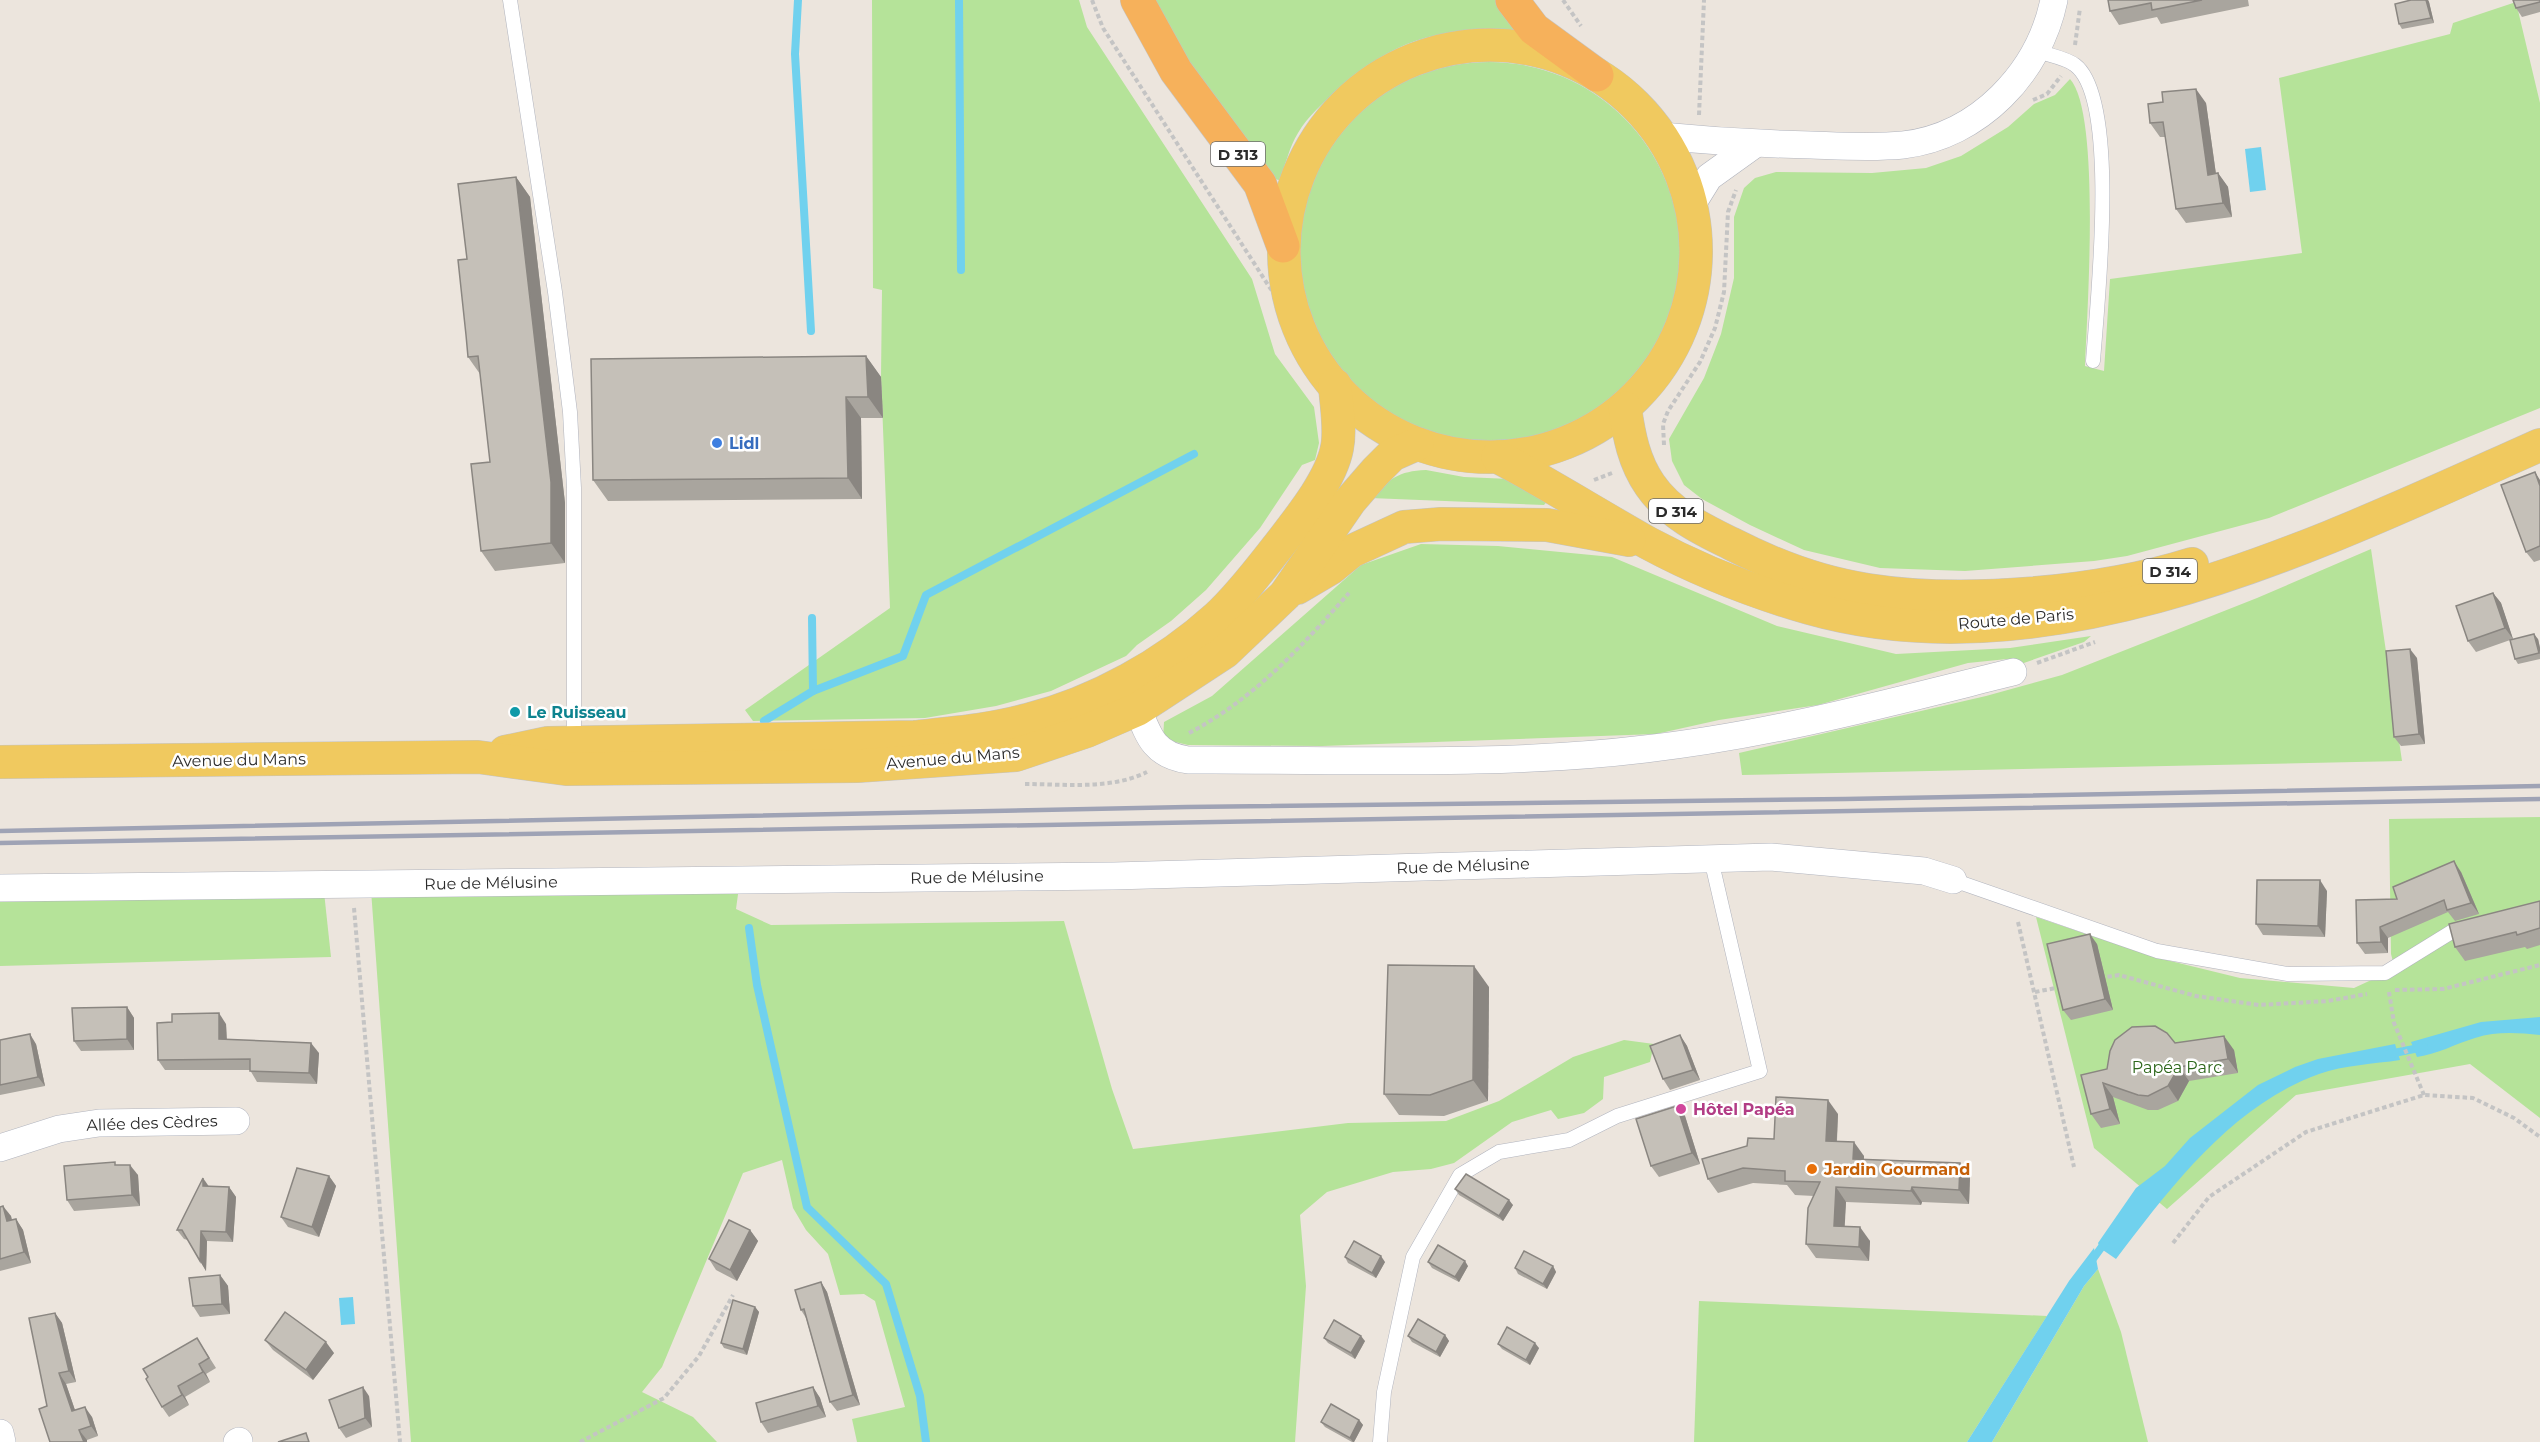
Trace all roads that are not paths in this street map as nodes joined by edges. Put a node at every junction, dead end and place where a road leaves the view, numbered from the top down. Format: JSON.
{"nodes":[{"id":1,"x":510,"y":0,"type":"edge"},
{"id":2,"x":1137,"y":0,"type":"edge"},
{"id":3,"x":1512,"y":0,"type":"edge"},
{"id":4,"x":2054,"y":0,"type":"edge"},
{"id":5,"x":2037,"y":51,"type":"junction"},
{"id":6,"x":1597,"y":75,"type":"junction"},
{"id":7,"x":1661,"y":136,"type":"junction"},
{"id":8,"x":1755,"y":144,"type":"junction"},
{"id":9,"x":1691,"y":206,"type":"junction"},
{"id":10,"x":1283,"y":246,"type":"junction"},
{"id":11,"x":2093,"y":361,"type":"dead end"},
{"id":12,"x":1335,"y":385,"type":"junction"},
{"id":13,"x":1625,"y":408,"type":"junction"},
{"id":14,"x":2540,"y":437,"type":"edge"},
{"id":15,"x":1418,"y":444,"type":"junction"},
{"id":16,"x":2540,"y":445,"type":"edge"},
{"id":17,"x":1498,"y":457,"type":"junction"},
{"id":18,"x":1649,"y":543,"type":"junction"},
{"id":19,"x":1285,"y":595,"type":"junction"},
{"id":20,"x":2013,"y":672,"type":"dead end"},
{"id":21,"x":1138,"y":708,"type":"junction"},
{"id":22,"x":574,"y":743,"type":"junction"},
{"id":23,"x":478,"y":757,"type":"junction"},
{"id":24,"x":0,"y":762,"type":"edge"},
{"id":25,"x":1711,"y":859,"type":"junction"},
{"id":26,"x":1953,"y":880,"type":"joint"},
{"id":27,"x":0,"y":888,"type":"edge"},
{"id":28,"x":2486,"y":922,"type":"edge"},
{"id":29,"x":236,"y":1121,"type":"dead end"},
{"id":30,"x":0,"y":1148,"type":"edge"},
{"id":31,"x":0,"y":1433,"type":"edge"},
{"id":32,"x":2,"y":1442,"type":"edge"},
{"id":33,"x":1380,"y":1442,"type":"edge"}],
"edges":[{"from":1,"to":22,"type":"lane"},
{"from":2,"to":10,"type":"highway","number":"D 313"},
{"from":3,"to":6,"type":"highway"},
{"from":4,"to":5,"type":"street"},
{"from":5,"to":8,"type":"street"},
{"from":5,"to":11,"type":"lane"},
{"from":6,"to":7,"type":"main road"},
{"from":6,"to":10,"type":"main road"},
{"from":7,"to":8,"type":"street"},
{"from":7,"to":9,"type":"main road"},
{"from":8,"to":9,"type":"street"},
{"from":9,"to":13,"type":"main road"},
{"from":10,"to":12,"type":"main road"},
{"from":12,"to":15,"type":"main road"},
{"from":12,"to":22,"type":"main road","name":"Avenue du Mans"},
{"from":13,"to":14,"type":"main road","name":"Route de Paris","number":"D 314"},
{"from":13,"to":17,"type":"main road"},
{"from":15,"to":17,"type":"main road"},
{"from":15,"to":19,"type":"main road","name":"Avenue du Mans"},
{"from":16,"to":18,"type":"main road","name":"Route de Paris","number":"D 314"},
{"from":17,"to":18,"type":"main road","name":"Route de Paris","number":"D 314"},
{"from":18,"to":19,"type":"main road"},
{"from":19,"to":21,"type":"main road","name":"Avenue du Mans"},
{"from":20,"to":21,"type":"street"},
{"from":21,"to":23,"type":"main road","name":"Avenue du Mans"},
{"from":22,"to":23,"type":"main road","name":"Avenue du Mans"},
{"from":23,"to":24,"type":"main road","name":"Avenue du Mans"},
{"from":25,"to":26,"type":"street","name":"Rue de Mélusine"},
{"from":25,"to":27,"type":"street","name":"Rue de Mélusine"},
{"from":25,"to":33,"type":"lane"},
{"from":26,"to":28,"type":"lane"},
{"from":29,"to":30,"type":"street","name":"Allée des Cèdres"},
{"from":31,"to":32,"type":"street"}]}
